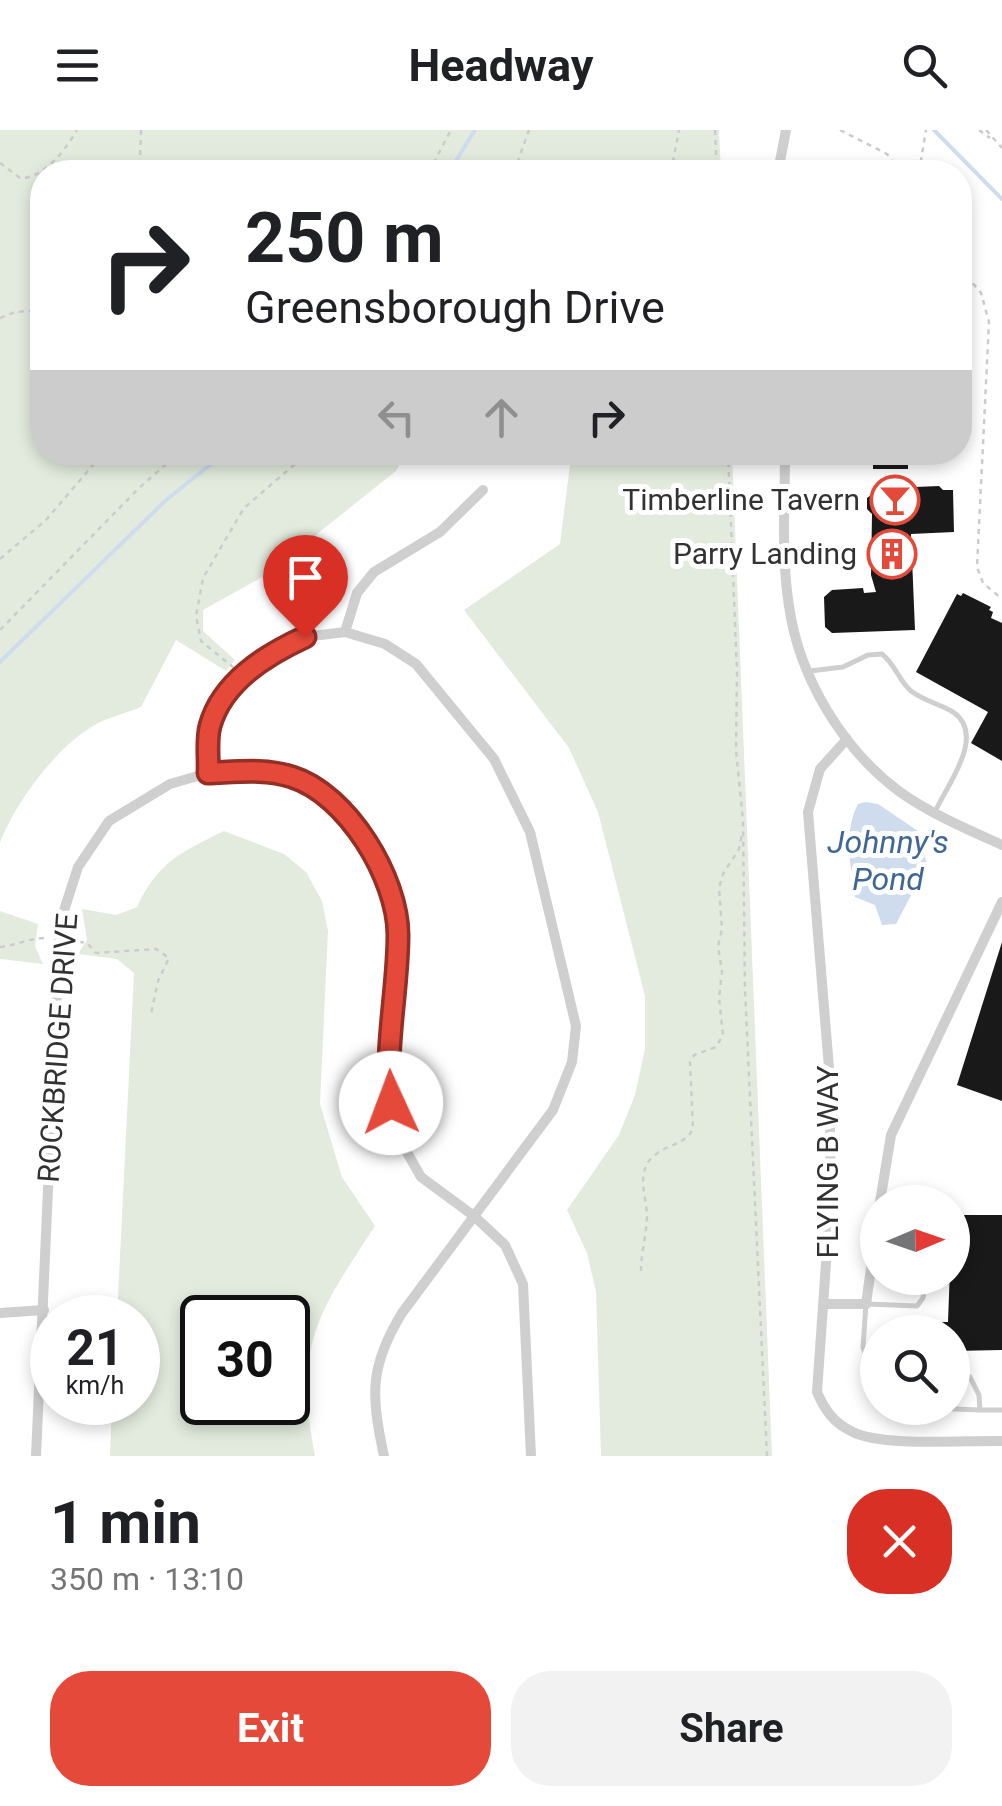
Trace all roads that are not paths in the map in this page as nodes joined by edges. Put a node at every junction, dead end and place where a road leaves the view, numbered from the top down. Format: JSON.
{"nodes":[{"id":1,"x":786,"y":130,"type":"edge"},
{"id":2,"x":780,"y":160,"type":"edge"},
{"id":3,"x":785,"y":465,"type":"edge"},
{"id":4,"x":484,"y":490,"type":"dead end"},
{"id":5,"x":345,"y":632,"type":"junction"},
{"id":6,"x":808,"y":672,"type":"junction"},
{"id":7,"x":847,"y":740,"type":"junction"},
{"id":8,"x":208,"y":773,"type":"junction"},
{"id":9,"x":934,"y":813,"type":"junction"},
{"id":10,"x":1002,"y":845,"type":"edge"},
{"id":11,"x":1002,"y":902,"type":"edge"},
{"id":12,"x":883,"y":1185,"type":"edge"},
{"id":13,"x":474,"y":1216,"type":"junction"},
{"id":14,"x":45,"y":1295,"type":"edge"},
{"id":15,"x":867,"y":1295,"type":"edge"},
{"id":16,"x":923,"y":1295,"type":"edge"},
{"id":17,"x":825,"y":1304,"type":"junction"},
{"id":18,"x":866,"y":1304,"type":"junction"},
{"id":19,"x":30,"y":1311,"type":"edge"},
{"id":20,"x":0,"y":1314,"type":"edge"},
{"id":21,"x":865,"y":1315,"type":"edge"},
{"id":22,"x":970,"y":1377,"type":"edge"},
{"id":23,"x":970,"y":1410,"type":"edge"},
{"id":24,"x":980,"y":1410,"type":"junction"},
{"id":25,"x":1002,"y":1410,"type":"edge"},
{"id":26,"x":38,"y":1425,"type":"edge"},
{"id":27,"x":1002,"y":1440,"type":"edge"},
{"id":28,"x":36,"y":1456,"type":"edge"},
{"id":29,"x":384,"y":1456,"type":"edge"},
{"id":30,"x":531,"y":1456,"type":"edge"}],
"edges":[{"from":1,"to":2,"type":"street"},
{"from":3,"to":6,"type":"street"},
{"from":4,"to":5,"type":"street"},
{"from":5,"to":8,"type":"street"},
{"from":5,"to":13,"type":"street"},
{"from":6,"to":7,"type":"street"},
{"from":6,"to":9,"type":"lane"},
{"from":7,"to":9,"type":"street"},
{"from":7,"to":17,"type":"street","name":"FLYING B WAY"},
{"from":8,"to":13,"type":"street","name":"ROCKBRIDGE DRIVE"},
{"from":8,"to":14,"type":"street","name":"ROCKBRIDGE DRIVE"},
{"from":9,"to":10,"type":"street"},
{"from":11,"to":12,"type":"street"},
{"from":13,"to":29,"type":"street"},
{"from":13,"to":30,"type":"street","name":"ROCKBRIDGE DRIVE"},
{"from":15,"to":18,"type":"street"},
{"from":16,"to":18,"type":"lane"},
{"from":17,"to":18,"type":"street"},
{"from":17,"to":27,"type":"street","name":"FLYING B WAY"},
{"from":18,"to":21,"type":"lane"},
{"from":19,"to":20,"type":"street"},
{"from":22,"to":24,"type":"lane"},
{"from":23,"to":24,"type":"lane"},
{"from":24,"to":25,"type":"lane"},
{"from":26,"to":28,"type":"street","name":"ROCKBRIDGE DRIVE"}]}
